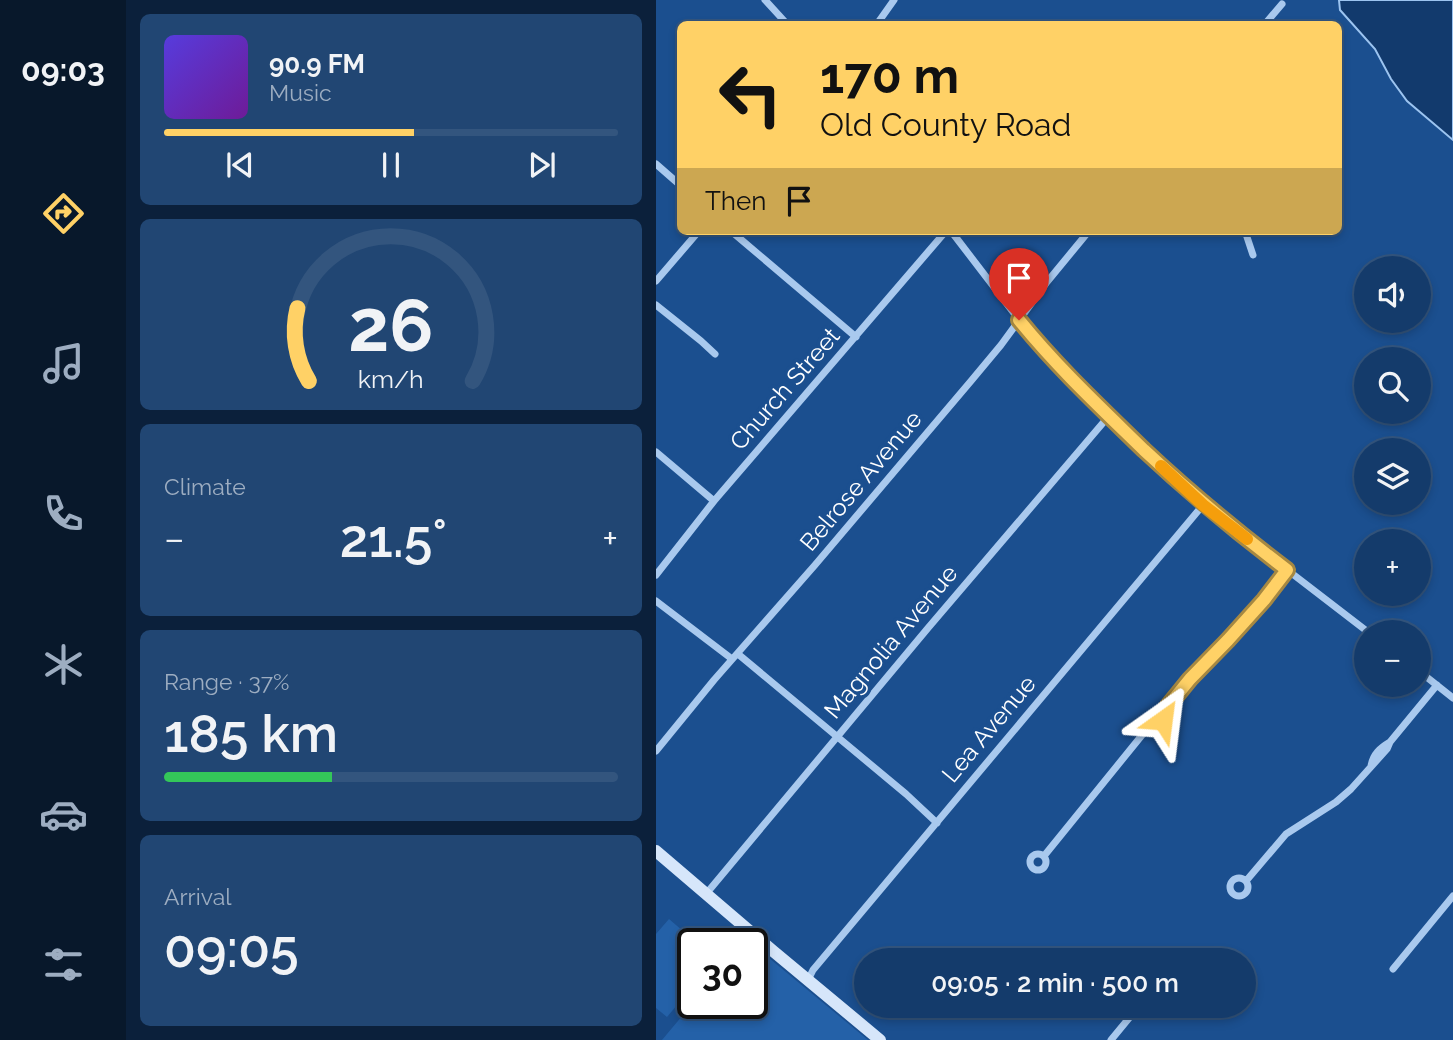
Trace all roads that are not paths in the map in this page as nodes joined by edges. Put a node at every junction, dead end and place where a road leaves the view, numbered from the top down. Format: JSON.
{"nodes":[{"id":1,"x":764,"y":0,"type":"edge"},
{"id":2,"x":894,"y":0,"type":"edge"},
{"id":3,"x":1282,"y":4,"type":"dead end"},
{"id":4,"x":784,"y":21,"type":"edge"},
{"id":5,"x":879,"y":21,"type":"edge"},
{"id":6,"x":1268,"y":21,"type":"edge"},
{"id":7,"x":656,"y":164,"type":"edge"},
{"id":8,"x":677,"y":182,"type":"edge"},
{"id":9,"x":696,"y":235,"type":"edge"},
{"id":10,"x":736,"y":235,"type":"edge"},
{"id":11,"x":945,"y":235,"type":"edge"},
{"id":12,"x":951,"y":235,"type":"edge"},
{"id":13,"x":1086,"y":235,"type":"edge"},
{"id":14,"x":1246,"y":235,"type":"edge"},
{"id":15,"x":1253,"y":255,"type":"dead end"},
{"id":16,"x":656,"y":281,"type":"edge"},
{"id":17,"x":656,"y":305,"type":"edge"},
{"id":18,"x":1019,"y":320,"type":"junction"},
{"id":19,"x":856,"y":337,"type":"junction"},
{"id":20,"x":714,"y":354,"type":"dead end"},
{"id":21,"x":1108,"y":417,"type":"junction"},
{"id":22,"x":656,"y":452,"type":"edge"},
{"id":23,"x":714,"y":500,"type":"junction"},
{"id":24,"x":1203,"y":505,"type":"junction"},
{"id":25,"x":1287,"y":570,"type":"junction"},
{"id":26,"x":656,"y":575,"type":"edge"},
{"id":27,"x":656,"y":601,"type":"edge"},
{"id":28,"x":1354,"y":621,"type":"edge"},
{"id":29,"x":735,"y":657,"type":"junction"},
{"id":30,"x":1431,"y":680,"type":"edge"},
{"id":31,"x":1437,"y":685,"type":"junction"},
{"id":32,"x":1453,"y":698,"type":"edge"},
{"id":33,"x":1164,"y":711,"type":"junction"},
{"id":34,"x":1147,"y":729,"type":"junction"},
{"id":35,"x":837,"y":736,"type":"junction"},
{"id":36,"x":656,"y":751,"type":"edge"},
{"id":37,"x":937,"y":823,"type":"junction"},
{"id":38,"x":656,"y":851,"type":"edge"},
{"id":39,"x":1044,"y":856,"type":"dead end"},
{"id":40,"x":1246,"y":881,"type":"dead end"},
{"id":41,"x":706,"y":894,"type":"junction"},
{"id":42,"x":1453,"y":896,"type":"edge"},
{"id":43,"x":1393,"y":969,"type":"dead end"},
{"id":44,"x":808,"y":980,"type":"junction"},
{"id":45,"x":1129,"y":1018,"type":"edge"},
{"id":46,"x":880,"y":1040,"type":"edge"},
{"id":47,"x":1111,"y":1040,"type":"edge"}],
"edges":[{"from":1,"to":4,"type":"street"},
{"from":2,"to":5,"type":"street"},
{"from":3,"to":6,"type":"street"},
{"from":7,"to":8,"type":"street"},
{"from":9,"to":16,"type":"street"},
{"from":10,"to":19,"type":"street"},
{"from":11,"to":19,"type":"street","name":"Church Street"},
{"from":12,"to":18,"type":"street"},
{"from":13,"to":18,"type":"street","name":"Belrose Avenue"},
{"from":14,"to":15,"type":"street"},
{"from":17,"to":20,"type":"street"},
{"from":18,"to":21,"type":"street"},
{"from":18,"to":29,"type":"street","name":"Belrose Avenue"},
{"from":19,"to":23,"type":"street","name":"Church Street"},
{"from":21,"to":24,"type":"street"},
{"from":21,"to":35,"type":"street","name":"Magnolia Avenue"},
{"from":22,"to":23,"type":"street"},
{"from":23,"to":26,"type":"street","name":"Church Street"},
{"from":24,"to":25,"type":"street"},
{"from":24,"to":37,"type":"street","name":"Lea Avenue"},
{"from":25,"to":28,"type":"street"},
{"from":25,"to":33,"type":"street"},
{"from":27,"to":29,"type":"street"},
{"from":29,"to":35,"type":"street"},
{"from":29,"to":36,"type":"street","name":"Belrose Avenue"},
{"from":30,"to":31,"type":"street"},
{"from":31,"to":32,"type":"street"},
{"from":31,"to":40,"type":"street"},
{"from":33,"to":34,"type":"street"},
{"from":33,"to":34,"type":"street"},
{"from":34,"to":39,"type":"street"},
{"from":35,"to":37,"type":"street"},
{"from":35,"to":41,"type":"street","name":"Magnolia Avenue"},
{"from":37,"to":44,"type":"street","name":"Lea Avenue"},
{"from":38,"to":41,"type":"main road"},
{"from":41,"to":44,"type":"main road"},
{"from":42,"to":43,"type":"street"},
{"from":44,"to":46,"type":"main road"},
{"from":45,"to":47,"type":"street"}]}
